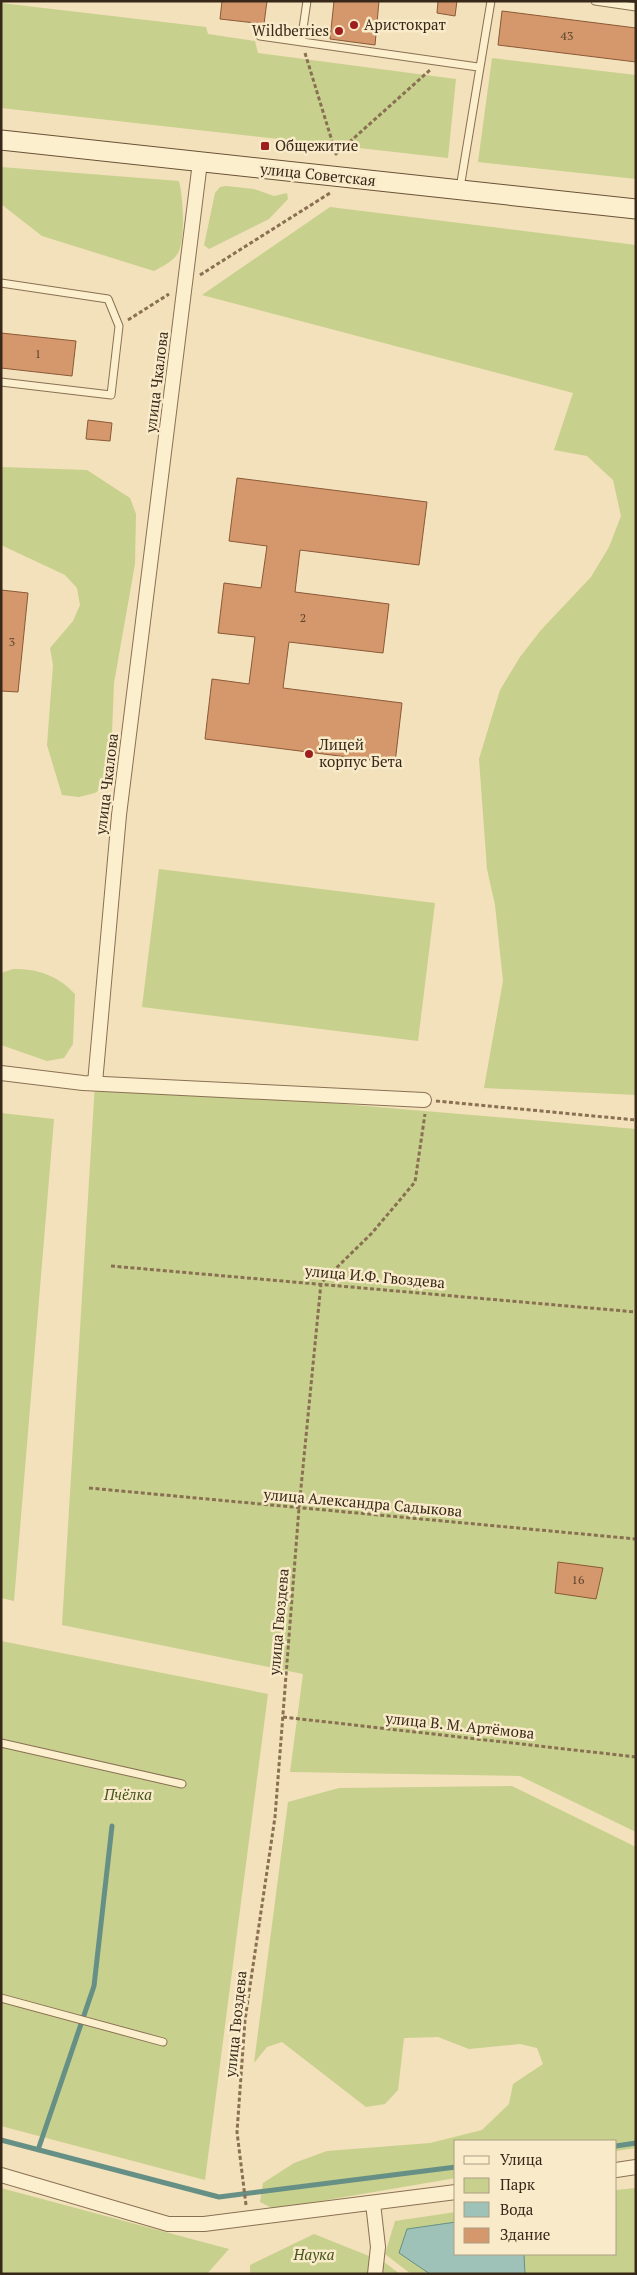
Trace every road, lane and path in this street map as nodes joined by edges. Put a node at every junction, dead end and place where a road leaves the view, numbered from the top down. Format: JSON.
{"nodes":[{"id":1,"x":307,"y":1,"type":"edge"},
{"id":2,"x":491,"y":1,"type":"edge"},
{"id":3,"x":595,"y":1,"type":"edge"},
{"id":4,"x":636,"y":7,"type":"edge"},
{"id":5,"x":260,"y":36,"type":"dead end"},
{"id":6,"x":301,"y":42,"type":"junction"},
{"id":7,"x":439,"y":62,"type":"junction"},
{"id":8,"x":478,"y":68,"type":"junction"},
{"id":9,"x":1,"y":140,"type":"edge"},
{"id":10,"x":200,"y":162,"type":"junction"},
{"id":11,"x":460,"y":190,"type":"junction"},
{"id":12,"x":331,"y":192,"type":"dead end"},
{"id":13,"x":636,"y":209,"type":"edge"},
{"id":14,"x":1,"y":283,"type":"edge"},
{"id":15,"x":185,"y":284,"type":"junction"},
{"id":16,"x":119,"y":326,"type":"junction"},
{"id":17,"x":1,"y":382,"type":"edge"},
{"id":18,"x":1,"y":1073,"type":"edge"},
{"id":19,"x":95,"y":1084,"type":"junction"},
{"id":20,"x":424,"y":1100,"type":"junction"},
{"id":21,"x":636,"y":1120,"type":"edge"},
{"id":22,"x":111,"y":1266,"type":"dead end"},
{"id":23,"x":321,"y":1283,"type":"junction"},
{"id":24,"x":636,"y":1312,"type":"edge"},
{"id":25,"x":89,"y":1488,"type":"dead end"},
{"id":26,"x":299,"y":1508,"type":"junction"},
{"id":27,"x":636,"y":1539,"type":"edge"},
{"id":28,"x":282,"y":1717,"type":"junction"},
{"id":29,"x":1,"y":1743,"type":"edge"},
{"id":30,"x":636,"y":1757,"type":"edge"},
{"id":31,"x":182,"y":1784,"type":"dead end"},
{"id":32,"x":1,"y":1998,"type":"edge"},
{"id":33,"x":163,"y":2042,"type":"dead end"},
{"id":34,"x":636,"y":2167,"type":"edge"},
{"id":35,"x":617,"y":2170,"type":"edge"},
{"id":36,"x":1,"y":2175,"type":"edge"},
{"id":37,"x":454,"y":2192,"type":"edge"},
{"id":38,"x":245,"y":2200,"type":"dead end"},
{"id":39,"x":373,"y":2203,"type":"junction"},
{"id":40,"x":375,"y":2274,"type":"edge"}],
"edges":[{"from":1,"to":6,"type":"lane"},
{"from":2,"to":8,"type":"lane"},
{"from":3,"to":4,"type":"lane"},
{"from":5,"to":6,"type":"lane"},
{"from":6,"to":7,"type":"lane"},
{"from":6,"to":7,"type":"path"},
{"from":7,"to":8,"type":"lane"},
{"from":8,"to":11,"type":"lane"},
{"from":9,"to":10,"type":"street","name":"улица Советская"},
{"from":10,"to":11,"type":"street","name":"улица Советская"},
{"from":10,"to":15,"type":"street","name":"улица Чкалова"},
{"from":11,"to":13,"type":"street","name":"улица Советская"},
{"from":12,"to":15,"type":"path"},
{"from":14,"to":16,"type":"lane"},
{"from":15,"to":16,"type":"path"},
{"from":15,"to":19,"type":"street","name":"улица Чкалова"},
{"from":16,"to":17,"type":"lane"},
{"from":18,"to":19,"type":"street"},
{"from":19,"to":20,"type":"street"},
{"from":20,"to":21,"type":"path"},
{"from":20,"to":23,"type":"path"},
{"from":22,"to":23,"type":"path","name":"улица И.Ф. Гвоздева"},
{"from":23,"to":24,"type":"path","name":"улица И.Ф. Гвоздева"},
{"from":23,"to":26,"type":"path","name":"улица Гвоздева"},
{"from":25,"to":26,"type":"path","name":"улица Александра Садыкова"},
{"from":26,"to":27,"type":"path","name":"улица Александра Садыкова"},
{"from":26,"to":28,"type":"path","name":"улица Гвоздева"},
{"from":28,"to":30,"type":"path","name":"улица В. М. Артёмова"},
{"from":28,"to":38,"type":"path","name":"улица Гвоздева"},
{"from":29,"to":31,"type":"lane"},
{"from":32,"to":33,"type":"lane"},
{"from":34,"to":35,"type":"street"},
{"from":36,"to":39,"type":"street"},
{"from":37,"to":39,"type":"street"},
{"from":39,"to":40,"type":"street"}]}
